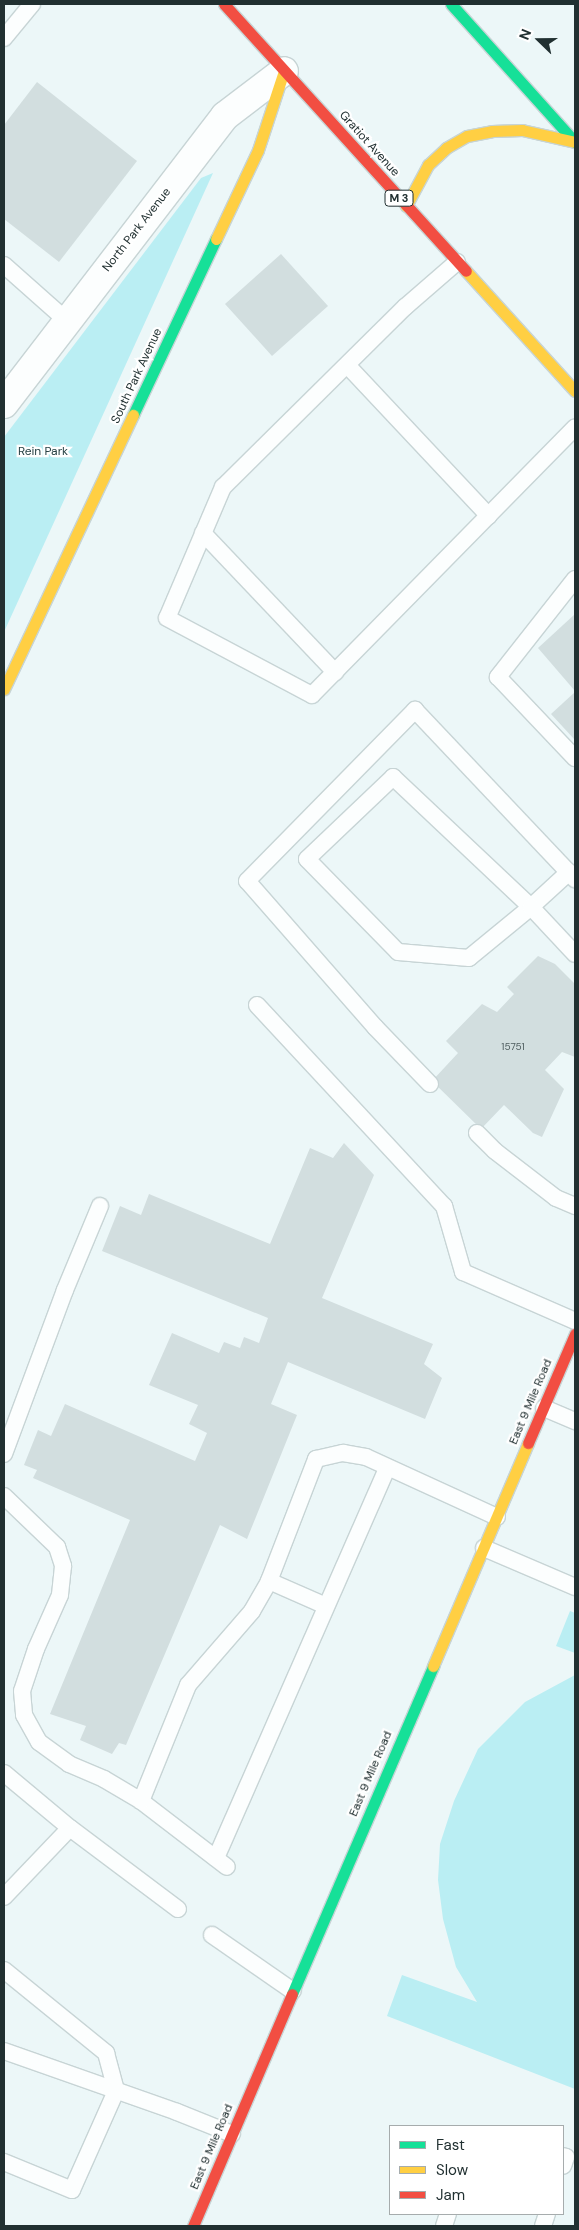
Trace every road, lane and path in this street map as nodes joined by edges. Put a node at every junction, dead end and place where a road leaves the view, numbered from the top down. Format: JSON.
{"nodes":[{"id":1,"x":32,"y":4,"type":"edge"},
{"id":2,"x":224,"y":4,"type":"edge"},
{"id":3,"x":451,"y":4,"type":"edge"},
{"id":4,"x":4,"y":38,"type":"edge"},
{"id":5,"x":284,"y":70,"type":"junction"},
{"id":6,"x":575,"y":142,"type":"edge"},
{"id":7,"x":406,"y":206,"type":"junction"},
{"id":8,"x":458,"y":262,"type":"junction"},
{"id":9,"x":4,"y":265,"type":"edge"},
{"id":10,"x":67,"y":322,"type":"junction"},
{"id":11,"x":347,"y":365,"type":"junction"},
{"id":12,"x":575,"y":392,"type":"edge"},
{"id":13,"x":4,"y":404,"type":"edge"},
{"id":14,"x":575,"y":426,"type":"edge"},
{"id":15,"x":489,"y":516,"type":"junction"},
{"id":16,"x":203,"y":534,"type":"junction"},
{"id":17,"x":575,"y":579,"type":"edge"},
{"id":18,"x":335,"y":672,"type":"junction"},
{"id":19,"x":4,"y":690,"type":"edge"},
{"id":20,"x":575,"y":758,"type":"edge"},
{"id":21,"x":572,"y":876,"type":"edge"},
{"id":22,"x":531,"y":907,"type":"junction"},
{"id":23,"x":575,"y":954,"type":"edge"},
{"id":24,"x":257,"y":1005,"type":"dead end"},
{"id":25,"x":430,"y":1084,"type":"dead end"},
{"id":26,"x":477,"y":1133,"type":"dead end"},
{"id":27,"x":100,"y":1206,"type":"dead end"},
{"id":28,"x":575,"y":1206,"type":"edge"},
{"id":29,"x":575,"y":1321,"type":"edge"},
{"id":30,"x":574,"y":1339,"type":"edge"},
{"id":31,"x":544,"y":1408,"type":"junction"},
{"id":32,"x":575,"y":1421,"type":"edge"},
{"id":33,"x":4,"y":1454,"type":"edge"},
{"id":34,"x":387,"y":1468,"type":"junction"},
{"id":35,"x":4,"y":1496,"type":"edge"},
{"id":36,"x":497,"y":1517,"type":"junction"},
{"id":37,"x":484,"y":1548,"type":"junction"},
{"id":38,"x":269,"y":1582,"type":"junction"},
{"id":39,"x":575,"y":1587,"type":"edge"},
{"id":40,"x":326,"y":1606,"type":"junction"},
{"id":41,"x":4,"y":1773,"type":"edge"},
{"id":42,"x":141,"y":1801,"type":"junction"},
{"id":43,"x":70,"y":1828,"type":"junction"},
{"id":44,"x":4,"y":1897,"type":"edge"},
{"id":45,"x":178,"y":1909,"type":"dead end"},
{"id":46,"x":212,"y":1935,"type":"dead end"},
{"id":47,"x":4,"y":1970,"type":"edge"},
{"id":48,"x":293,"y":1991,"type":"junction"},
{"id":49,"x":4,"y":2051,"type":"edge"},
{"id":50,"x":116,"y":2091,"type":"junction"},
{"id":51,"x":232,"y":2134,"type":"junction"},
{"id":52,"x":4,"y":2162,"type":"edge"},
{"id":53,"x":193,"y":2226,"type":"edge"}],
"edges":[{"from":1,"to":4,"type":"lane"},
{"from":2,"to":5,"type":"main road","name":"Gratiot Avenue","number":"M 3"},
{"from":3,"to":6,"type":"main road"},
{"from":5,"to":7,"type":"main road","name":"Gratiot Avenue","number":"M 3"},
{"from":5,"to":10,"type":"street","name":"North Park Avenue"},
{"from":5,"to":19,"type":"main road","name":"South Park Avenue"},
{"from":6,"to":7,"type":"main road"},
{"from":7,"to":8,"type":"main road","name":"Gratiot Avenue","number":"M 3"},
{"from":8,"to":11,"type":"lane"},
{"from":8,"to":12,"type":"main road","name":"Gratiot Avenue","number":"M 3"},
{"from":9,"to":10,"type":"lane"},
{"from":10,"to":13,"type":"street","name":"North Park Avenue"},
{"from":11,"to":15,"type":"lane"},
{"from":11,"to":16,"type":"lane"},
{"from":14,"to":15,"type":"lane"},
{"from":15,"to":18,"type":"lane"},
{"from":16,"to":18,"type":"lane"},
{"from":16,"to":18,"type":"lane"},
{"from":17,"to":20,"type":"lane"},
{"from":21,"to":22,"type":"lane"},
{"from":21,"to":25,"type":"lane"},
{"from":22,"to":22,"type":"lane"},
{"from":22,"to":23,"type":"lane"},
{"from":24,"to":29,"type":"lane"},
{"from":26,"to":28,"type":"lane"},
{"from":27,"to":33,"type":"lane"},
{"from":30,"to":31,"type":"main road","name":"East 9 Mile Road"},
{"from":31,"to":32,"type":"lane"},
{"from":31,"to":36,"type":"main road","name":"East 9 Mile Road"},
{"from":34,"to":36,"type":"lane"},
{"from":34,"to":38,"type":"lane"},
{"from":34,"to":40,"type":"lane"},
{"from":35,"to":42,"type":"lane"},
{"from":36,"to":37,"type":"main road","name":"East 9 Mile Road"},
{"from":37,"to":39,"type":"lane"},
{"from":37,"to":48,"type":"main road","name":"East 9 Mile Road"},
{"from":38,"to":40,"type":"lane"},
{"from":38,"to":42,"type":"lane"},
{"from":40,"to":42,"type":"lane"},
{"from":41,"to":43,"type":"lane"},
{"from":43,"to":44,"type":"lane"},
{"from":43,"to":45,"type":"lane"},
{"from":46,"to":48,"type":"lane"},
{"from":47,"to":50,"type":"lane"},
{"from":48,"to":51,"type":"main road","name":"East 9 Mile Road"},
{"from":49,"to":50,"type":"lane"},
{"from":50,"to":51,"type":"lane"},
{"from":50,"to":52,"type":"lane"},
{"from":51,"to":53,"type":"main road","name":"East 9 Mile Road"}]}
